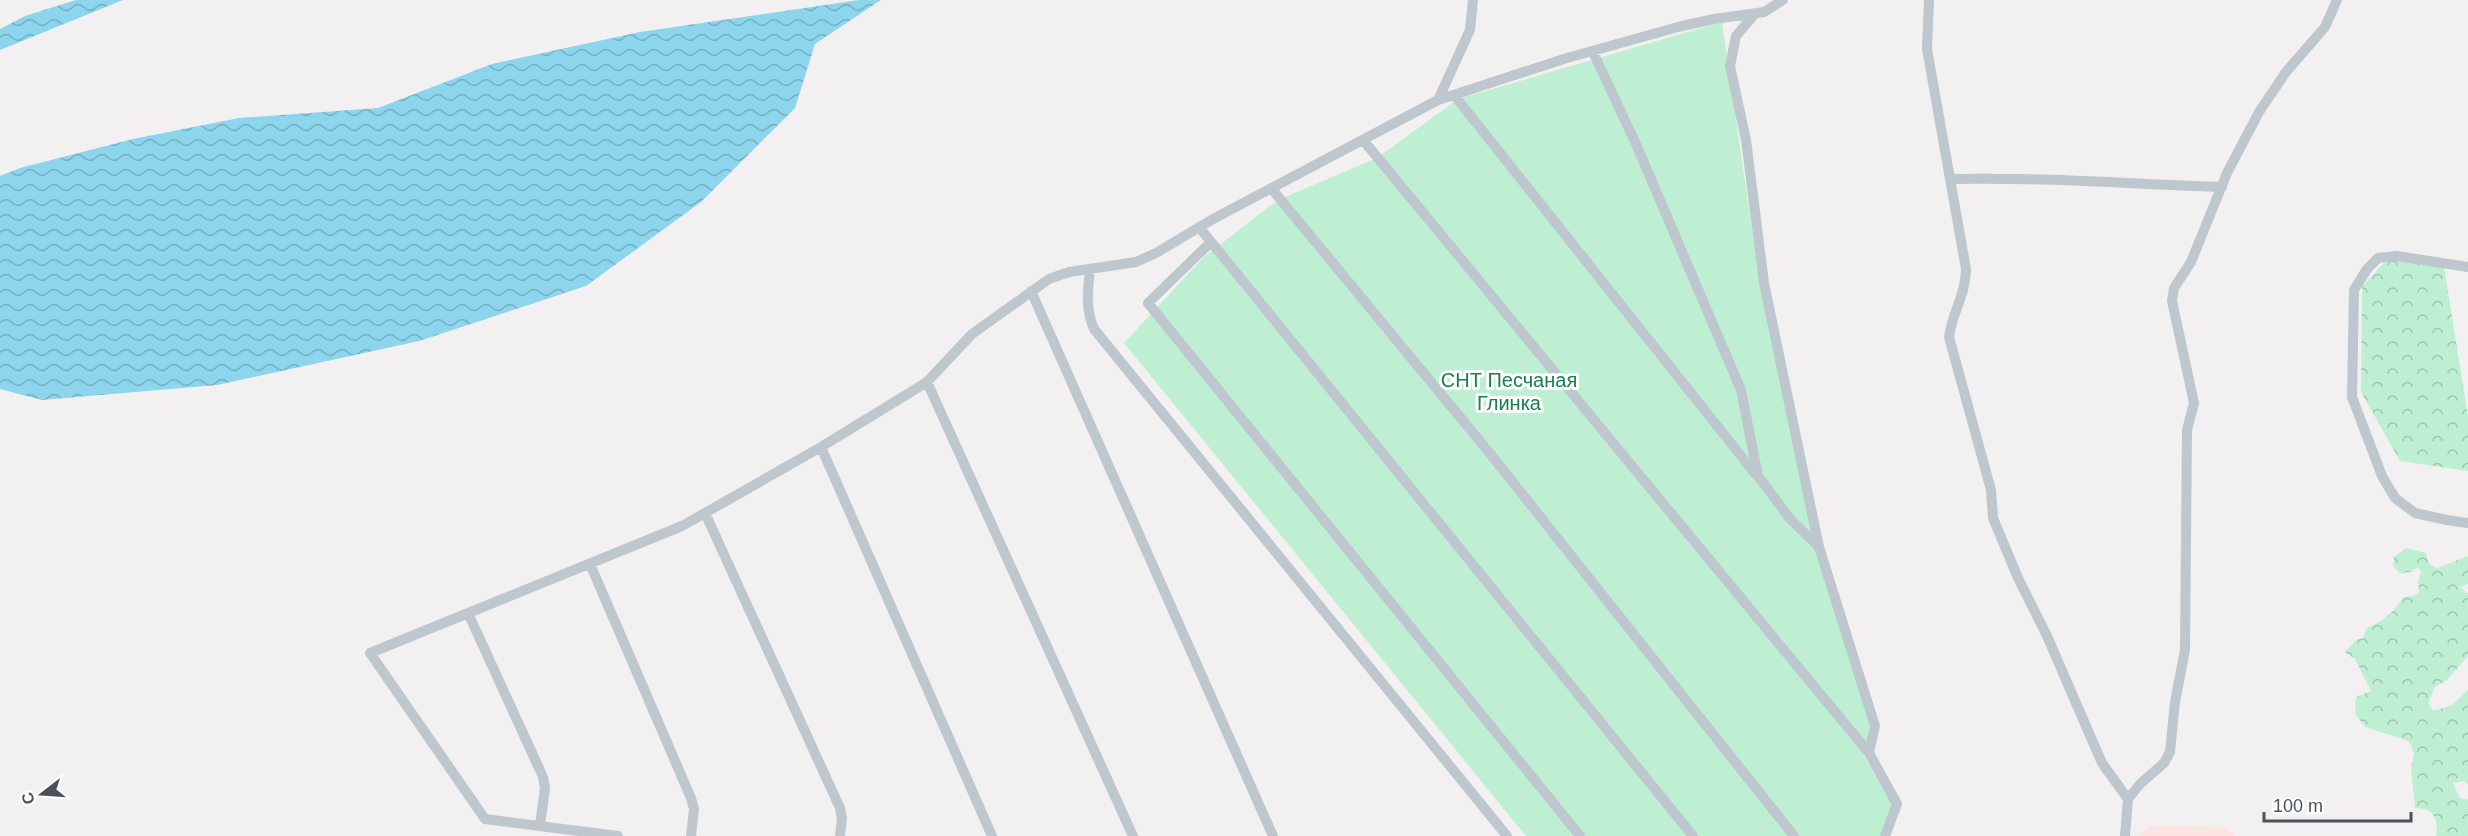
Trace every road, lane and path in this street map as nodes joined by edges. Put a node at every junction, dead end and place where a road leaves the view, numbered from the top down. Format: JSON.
{"nodes":[{"id":1,"x":1473,"y":0,"type":"edge"},
{"id":2,"x":1782,"y":0,"type":"edge"},
{"id":3,"x":1929,"y":0,"type":"edge"},
{"id":4,"x":2337,"y":0,"type":"edge"},
{"id":5,"x":1754,"y":15,"type":"junction"},
{"id":6,"x":1593,"y":52,"type":"junction"},
{"id":7,"x":1455,"y":94,"type":"junction"},
{"id":8,"x":1438,"y":100,"type":"junction"},
{"id":9,"x":1364,"y":140,"type":"junction"},
{"id":10,"x":1950,"y":179,"type":"junction"},
{"id":11,"x":2222,"y":187,"type":"junction"},
{"id":12,"x":1272,"y":188,"type":"junction"},
{"id":13,"x":1199,"y":227,"type":"junction"},
{"id":14,"x":1211,"y":242,"type":"junction"},
{"id":15,"x":2468,"y":267,"type":"edge"},
{"id":16,"x":1090,"y":269,"type":"junction"},
{"id":17,"x":1031,"y":291,"type":"junction"},
{"id":18,"x":927,"y":382,"type":"junction"},
{"id":19,"x":821,"y":447,"type":"junction"},
{"id":20,"x":1758,"y":476,"type":"junction"},
{"id":21,"x":705,"y":513,"type":"junction"},
{"id":22,"x":2468,"y":522,"type":"edge"},
{"id":23,"x":1819,"y":547,"type":"junction"},
{"id":24,"x":590,"y":564,"type":"junction"},
{"id":25,"x":468,"y":613,"type":"junction"},
{"id":26,"x":1869,"y":753,"type":"junction"},
{"id":27,"x":2128,"y":799,"type":"junction"},
{"id":28,"x":540,"y":825,"type":"junction"},
{"id":29,"x":618,"y":836,"type":"edge"},
{"id":30,"x":691,"y":836,"type":"edge"},
{"id":31,"x":840,"y":836,"type":"edge"},
{"id":32,"x":992,"y":836,"type":"edge"},
{"id":33,"x":1133,"y":836,"type":"edge"},
{"id":34,"x":1273,"y":836,"type":"edge"},
{"id":35,"x":1507,"y":836,"type":"edge"},
{"id":36,"x":1580,"y":836,"type":"edge"},
{"id":37,"x":1693,"y":836,"type":"edge"},
{"id":38,"x":1794,"y":836,"type":"edge"},
{"id":39,"x":1885,"y":836,"type":"edge"},
{"id":40,"x":2125,"y":836,"type":"edge"}],
"edges":[{"from":1,"to":8,"type":"street"},
{"from":2,"to":5,"type":"street"},
{"from":3,"to":10,"type":"street"},
{"from":4,"to":11,"type":"street"},
{"from":5,"to":6,"type":"street"},
{"from":5,"to":23,"type":"street"},
{"from":6,"to":7,"type":"street"},
{"from":6,"to":20,"type":"street"},
{"from":7,"to":8,"type":"street"},
{"from":7,"to":20,"type":"street"},
{"from":8,"to":9,"type":"street"},
{"from":9,"to":12,"type":"street"},
{"from":9,"to":26,"type":"street"},
{"from":10,"to":11,"type":"street"},
{"from":10,"to":27,"type":"street"},
{"from":11,"to":27,"type":"street"},
{"from":12,"to":13,"type":"street"},
{"from":12,"to":38,"type":"street"},
{"from":13,"to":14,"type":"street"},
{"from":13,"to":16,"type":"street"},
{"from":14,"to":36,"type":"street"},
{"from":14,"to":37,"type":"street"},
{"from":15,"to":22,"type":"street"},
{"from":16,"to":17,"type":"street"},
{"from":16,"to":35,"type":"street"},
{"from":17,"to":18,"type":"street"},
{"from":17,"to":34,"type":"street"},
{"from":18,"to":19,"type":"street"},
{"from":18,"to":33,"type":"street"},
{"from":19,"to":21,"type":"street"},
{"from":19,"to":32,"type":"street"},
{"from":20,"to":23,"type":"street"},
{"from":21,"to":24,"type":"street"},
{"from":21,"to":31,"type":"street"},
{"from":23,"to":26,"type":"street"},
{"from":24,"to":25,"type":"street"},
{"from":24,"to":30,"type":"street"},
{"from":25,"to":28,"type":"street"},
{"from":25,"to":28,"type":"street"},
{"from":26,"to":39,"type":"street"},
{"from":27,"to":40,"type":"street"},
{"from":28,"to":29,"type":"street"}]}
